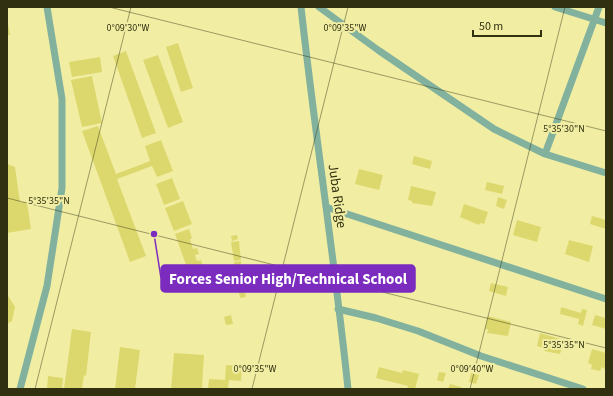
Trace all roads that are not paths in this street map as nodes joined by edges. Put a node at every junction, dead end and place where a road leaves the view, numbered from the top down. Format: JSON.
{"nodes":[{"id":1,"x":47,"y":7,"type":"edge"},
{"id":2,"x":301,"y":7,"type":"edge"},
{"id":3,"x":319,"y":7,"type":"edge"},
{"id":4,"x":555,"y":7,"type":"edge"},
{"id":5,"x":599,"y":7,"type":"edge"},
{"id":6,"x":595,"y":19,"type":"junction"},
{"id":7,"x":606,"y":23,"type":"edge"},
{"id":8,"x":545,"y":154,"type":"junction"},
{"id":9,"x":606,"y":173,"type":"edge"},
{"id":10,"x":326,"y":207,"type":"junction"},
{"id":11,"x":606,"y":299,"type":"edge"},
{"id":12,"x":338,"y":309,"type":"junction"},
{"id":13,"x":20,"y":389,"type":"edge"},
{"id":14,"x":348,"y":389,"type":"edge"},
{"id":15,"x":583,"y":389,"type":"edge"}],
"edges":[{"from":1,"to":13,"type":"street"},
{"from":2,"to":10,"type":"street","name":"Juba Ridge"},
{"from":3,"to":8,"type":"street"},
{"from":4,"to":6,"type":"street"},
{"from":5,"to":6,"type":"street"},
{"from":6,"to":7,"type":"street"},
{"from":6,"to":8,"type":"street"},
{"from":8,"to":9,"type":"street"},
{"from":10,"to":11,"type":"street"},
{"from":10,"to":12,"type":"street","name":"Juba Ridge"},
{"from":12,"to":14,"type":"street","name":"Juba Ridge"},
{"from":12,"to":15,"type":"street"}]}
